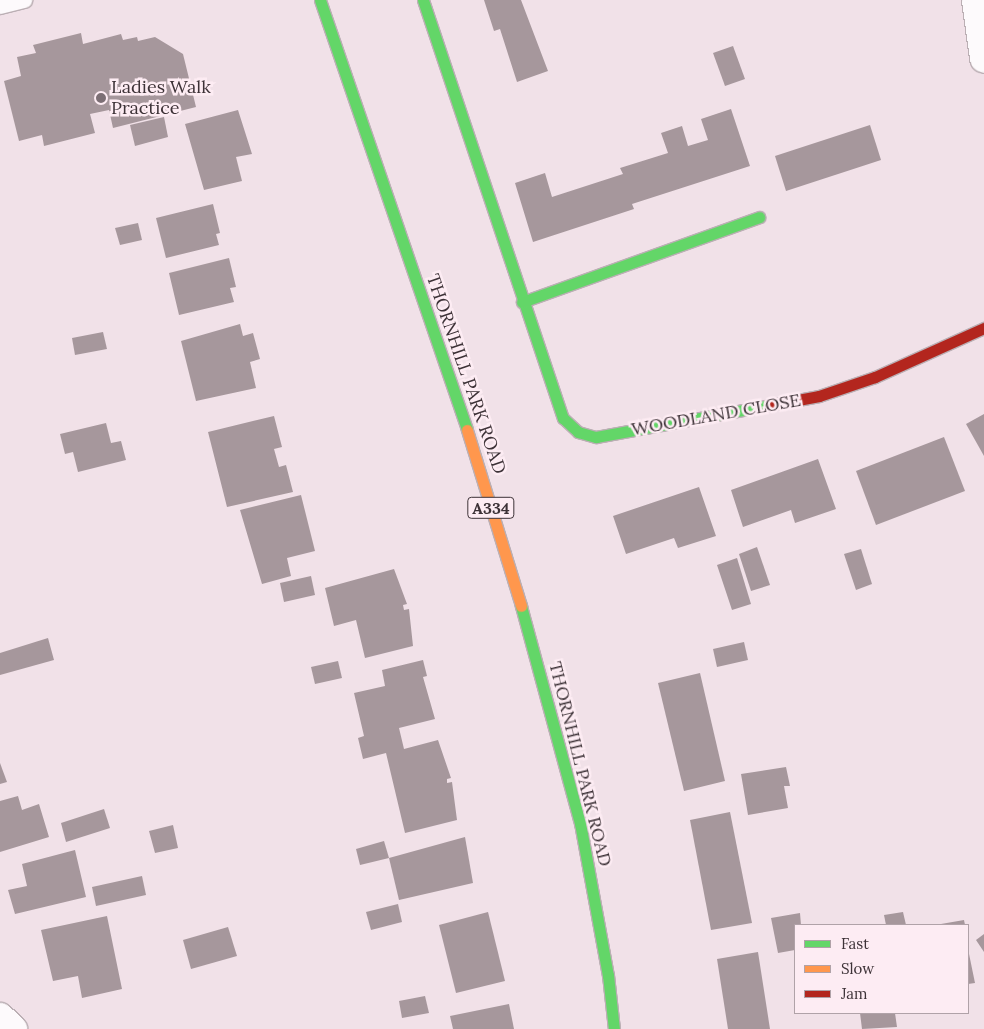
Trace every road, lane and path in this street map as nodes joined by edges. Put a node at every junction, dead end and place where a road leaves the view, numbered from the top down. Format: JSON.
{"nodes":[{"id":1,"x":24,"y":0,"type":"edge"},
{"id":2,"x":320,"y":0,"type":"edge"},
{"id":3,"x":423,"y":0,"type":"edge"},
{"id":4,"x":976,"y":0,"type":"edge"},
{"id":5,"x":0,"y":6,"type":"edge"},
{"id":6,"x":984,"y":58,"type":"edge"},
{"id":7,"x":759,"y":218,"type":"dead end"},
{"id":8,"x":522,"y":302,"type":"junction"},
{"id":9,"x":984,"y":328,"type":"edge"},
{"id":10,"x":0,"y":1017,"type":"edge"},
{"id":11,"x":13,"y":1029,"type":"edge"},
{"id":12,"x":614,"y":1029,"type":"edge"}],
"edges":[{"from":1,"to":5,"type":"lane"},
{"from":2,"to":12,"type":"street","name":"THORNHILL PARK ROAD","number":"A334"},
{"from":3,"to":8,"type":"street","name":"WOODLAND CLOSE"},
{"from":4,"to":6,"type":"street"},
{"from":7,"to":8,"type":"street"},
{"from":8,"to":9,"type":"street","name":"WOODLAND CLOSE"},
{"from":10,"to":11,"type":"street"}]}
